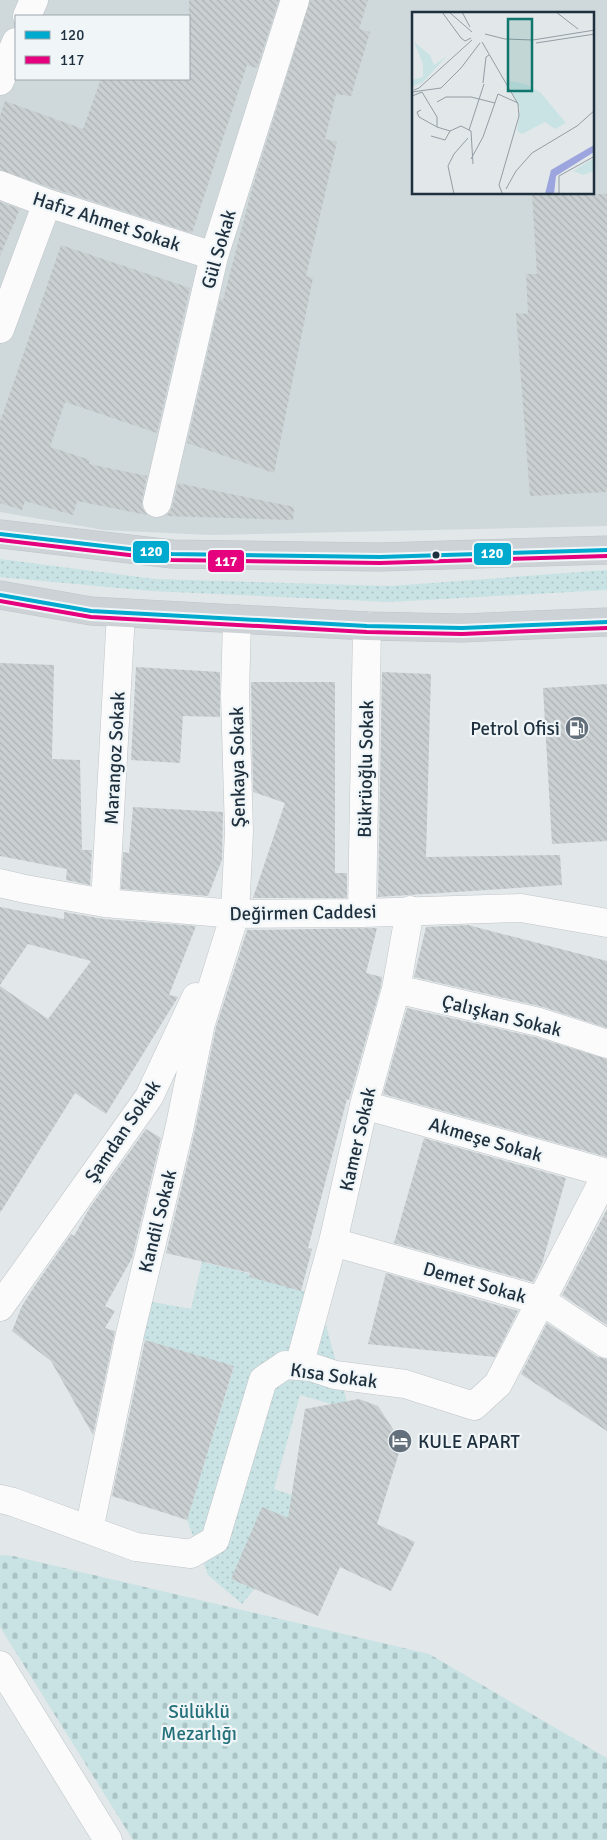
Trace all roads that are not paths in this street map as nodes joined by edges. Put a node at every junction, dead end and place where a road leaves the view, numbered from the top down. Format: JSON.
{"nodes":[{"id":1,"x":34,"y":0,"type":"edge"},
{"id":2,"x":295,"y":0,"type":"edge"},
{"id":3,"x":27,"y":15,"type":"edge"},
{"id":4,"x":15,"y":44,"type":"edge"},
{"id":5,"x":0,"y":81,"type":"edge"},
{"id":6,"x":0,"y":185,"type":"edge"},
{"id":7,"x":47,"y":203,"type":"junction"},
{"id":8,"x":214,"y":256,"type":"junction"},
{"id":9,"x":0,"y":329,"type":"edge"},
{"id":10,"x":157,"y":503,"type":"dead end"},
{"id":11,"x":0,"y":534,"type":"edge"},
{"id":12,"x":607,"y":550,"type":"edge"},
{"id":13,"x":0,"y":596,"type":"edge"},
{"id":14,"x":121,"y":613,"type":"junction"},
{"id":15,"x":237,"y":619,"type":"junction"},
{"id":16,"x":607,"y":622,"type":"edge"},
{"id":17,"x":367,"y":626,"type":"junction"},
{"id":18,"x":0,"y":883,"type":"edge"},
{"id":19,"x":105,"y":903,"type":"junction"},
{"id":20,"x":410,"y":910,"type":"junction"},
{"id":21,"x":362,"y":913,"type":"junction"},
{"id":22,"x":235,"y":914,"type":"junction"},
{"id":23,"x":607,"y":924,"type":"edge"},
{"id":24,"x":396,"y":989,"type":"junction"},
{"id":25,"x":607,"y":1044,"type":"edge"},
{"id":26,"x":364,"y":1105,"type":"junction"},
{"id":27,"x":607,"y":1173,"type":"edge"},
{"id":28,"x":607,"y":1177,"type":"edge"},
{"id":29,"x":333,"y":1242,"type":"junction"},
{"id":30,"x":542,"y":1301,"type":"junction"},
{"id":31,"x":0,"y":1307,"type":"edge"},
{"id":32,"x":607,"y":1344,"type":"edge"},
{"id":33,"x":299,"y":1366,"type":"junction"},
{"id":34,"x":0,"y":1499,"type":"edge"},
{"id":35,"x":89,"y":1530,"type":"junction"},
{"id":36,"x":0,"y":1665,"type":"edge"},
{"id":37,"x":108,"y":1840,"type":"edge"}],
"edges":[{"from":1,"to":3,"type":"street"},
{"from":2,"to":8,"type":"street","name":"Gül Sokak"},
{"from":4,"to":5,"type":"street"},
{"from":6,"to":7,"type":"street","name":"Hafız Ahmet Sokak"},
{"from":7,"to":8,"type":"street","name":"Hafız Ahmet Sokak"},
{"from":7,"to":9,"type":"street"},
{"from":8,"to":10,"type":"street","name":"Gül Sokak"},
{"from":11,"to":12,"type":"main road"},
{"from":13,"to":14,"type":"main road"},
{"from":14,"to":15,"type":"main road"},
{"from":14,"to":19,"type":"street","name":"Marangoz Sokak"},
{"from":15,"to":17,"type":"main road"},
{"from":15,"to":22,"type":"street","name":"Şenkaya Sokak"},
{"from":16,"to":17,"type":"main road"},
{"from":17,"to":21,"type":"street","name":"Bükrüoğlu Sokak"},
{"from":18,"to":19,"type":"street","name":"Değirmen Caddesi"},
{"from":19,"to":22,"type":"street","name":"Değirmen Caddesi"},
{"from":20,"to":21,"type":"street","name":"Değirmen Caddesi"},
{"from":20,"to":23,"type":"street","name":"Değirmen Caddesi"},
{"from":20,"to":24,"type":"street","name":"Kamer Sokak"},
{"from":21,"to":22,"type":"street","name":"Değirmen Caddesi"},
{"from":22,"to":31,"type":"street","name":"Şamdan Sokak"},
{"from":22,"to":35,"type":"street","name":"Kandil Sokak"},
{"from":24,"to":25,"type":"street","name":"Çalışkan Sokak"},
{"from":24,"to":26,"type":"street","name":"Kamer Sokak"},
{"from":26,"to":27,"type":"street","name":"Akmeşe Sokak"},
{"from":26,"to":29,"type":"street","name":"Kamer Sokak"},
{"from":28,"to":30,"type":"street","name":"Kısa Sokak"},
{"from":29,"to":30,"type":"street","name":"Demet Sokak"},
{"from":29,"to":33,"type":"street","name":"Kamer Sokak"},
{"from":30,"to":32,"type":"street","name":"Demet Sokak"},
{"from":30,"to":33,"type":"street","name":"Kısa Sokak"},
{"from":33,"to":35,"type":"street","name":"Kısa Sokak"},
{"from":34,"to":35,"type":"street","name":"Kısa Sokak"},
{"from":36,"to":37,"type":"street"}]}
